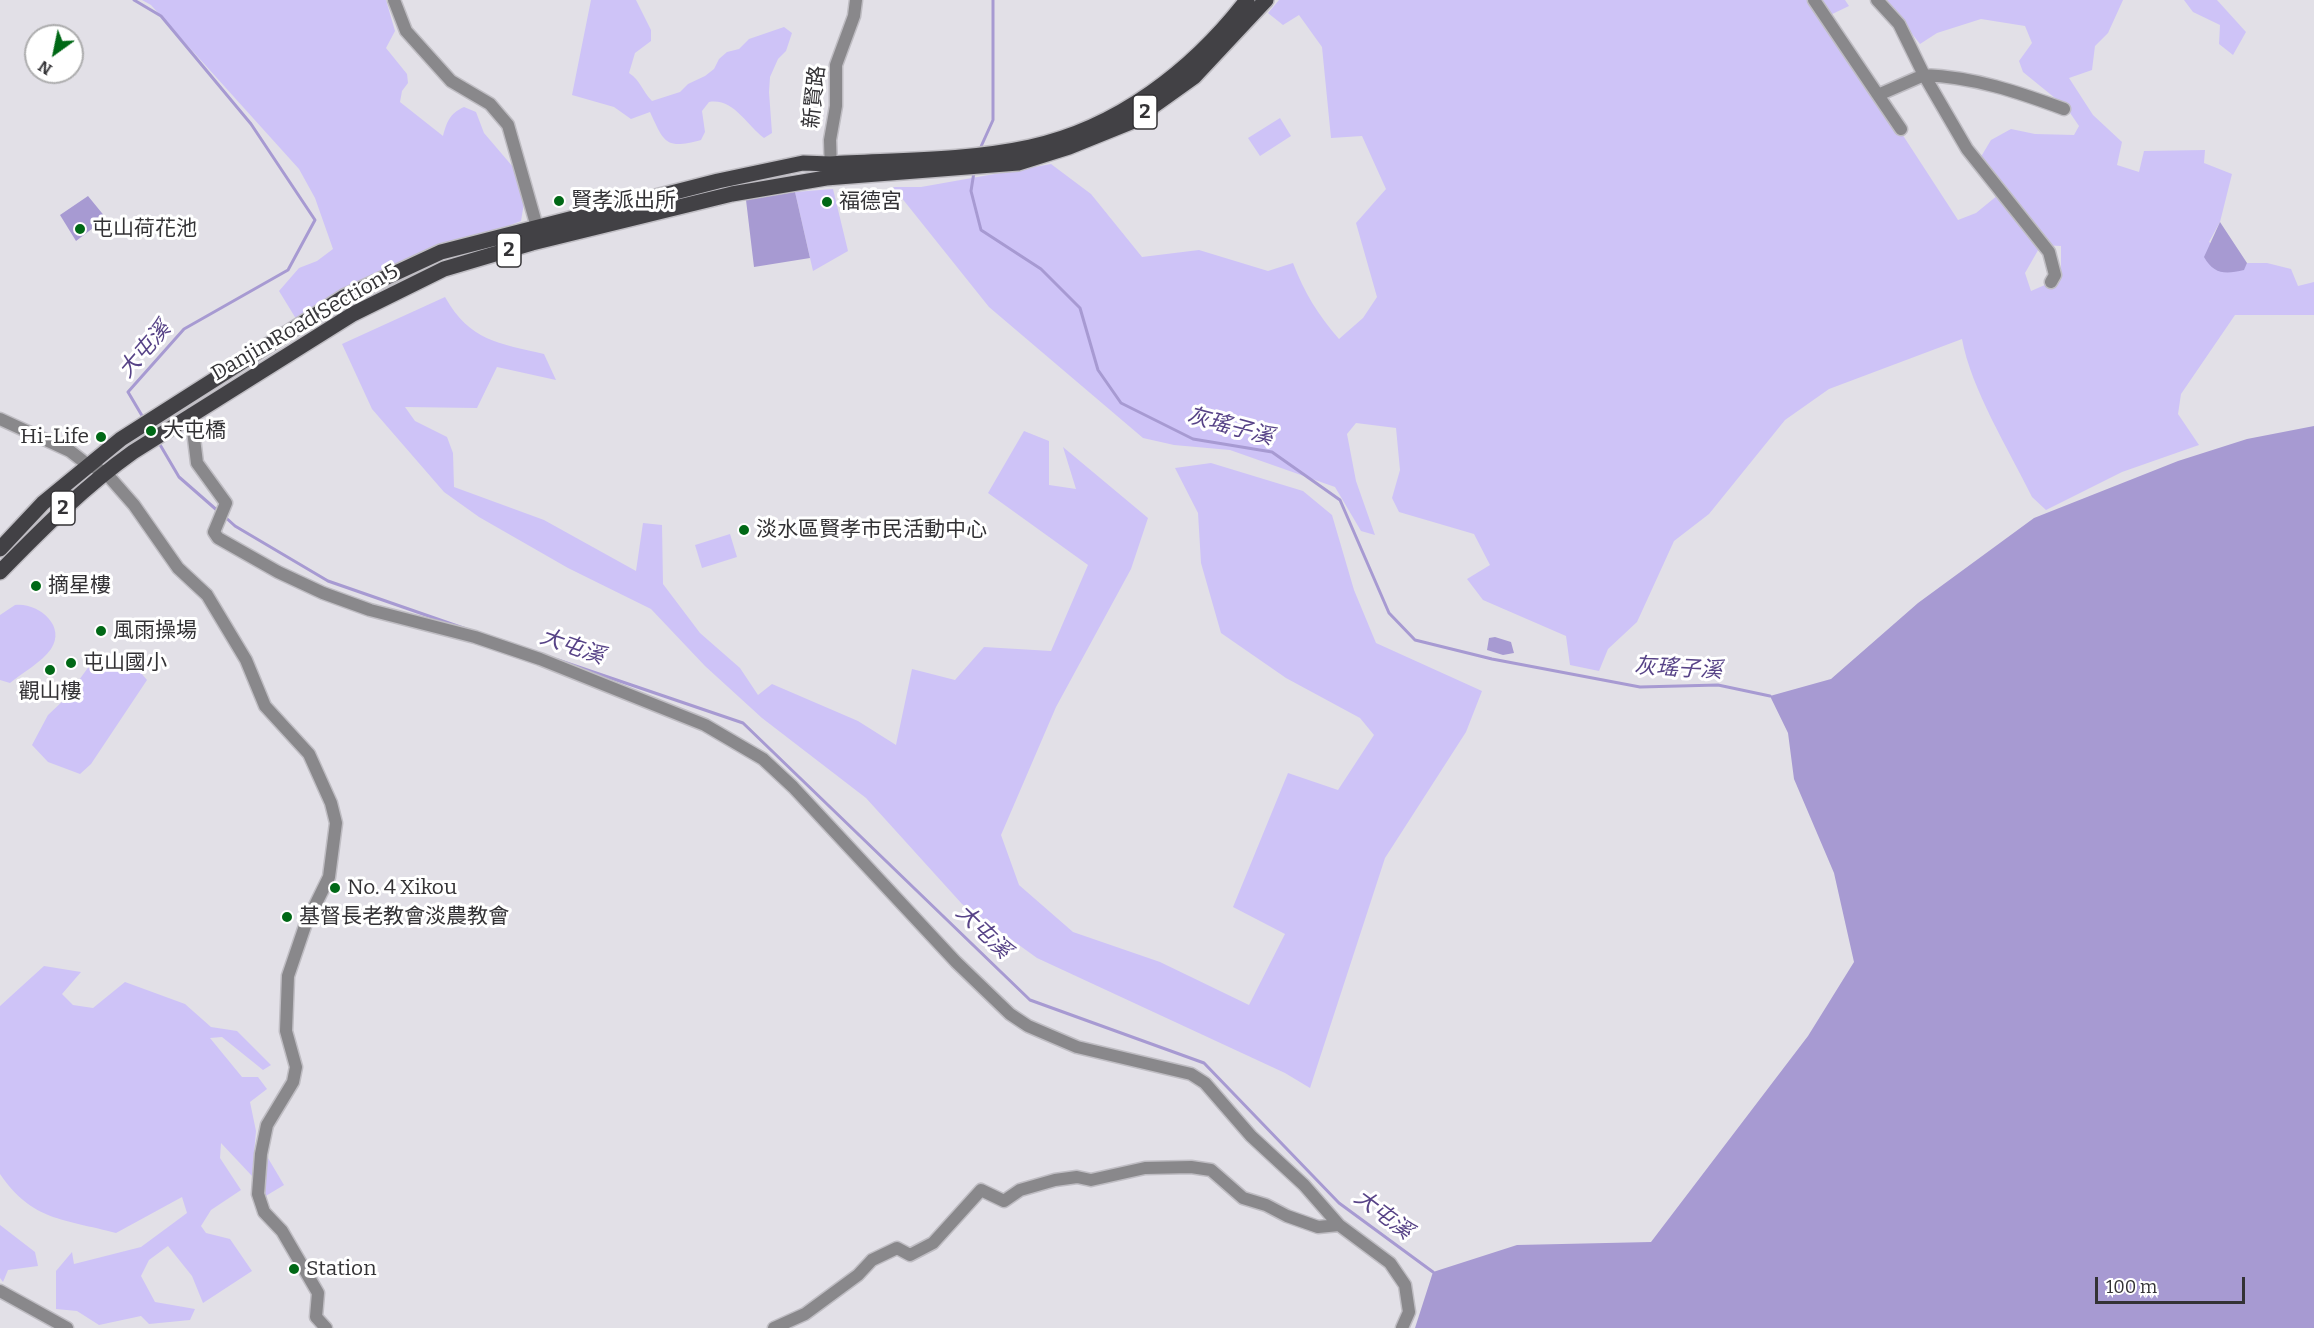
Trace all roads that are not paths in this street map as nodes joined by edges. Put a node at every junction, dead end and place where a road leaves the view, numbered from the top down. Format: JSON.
{"nodes":[{"id":1,"x":394,"y":0,"type":"edge"},
{"id":2,"x":856,"y":0,"type":"edge"},
{"id":3,"x":1247,"y":0,"type":"edge"},
{"id":4,"x":1266,"y":0,"type":"edge"},
{"id":5,"x":1814,"y":0,"type":"edge"},
{"id":6,"x":1877,"y":0,"type":"edge"},
{"id":7,"x":1924,"y":75,"type":"junction"},
{"id":8,"x":1878,"y":94,"type":"junction"},
{"id":9,"x":2064,"y":109,"type":"dead end"},
{"id":10,"x":1901,"y":129,"type":"dead end"},
{"id":11,"x":993,"y":159,"type":"junction"},
{"id":12,"x":955,"y":163,"type":"junction"},
{"id":13,"x":831,"y":171,"type":"junction"},
{"id":14,"x":539,"y":233,"type":"junction"},
{"id":15,"x":2050,"y":282,"type":"dead end"},
{"id":16,"x":191,"y":414,"type":"junction"},
{"id":17,"x":0,"y":419,"type":"edge"},
{"id":18,"x":88,"y":465,"type":"junction"},
{"id":19,"x":105,"y":472,"type":"junction"},
{"id":20,"x":0,"y":549,"type":"edge"},
{"id":21,"x":0,"y":572,"type":"edge"},
{"id":22,"x":1339,"y":1225,"type":"junction"},
{"id":23,"x":0,"y":1291,"type":"edge"},
{"id":24,"x":67,"y":1328,"type":"edge"},
{"id":25,"x":326,"y":1328,"type":"edge"},
{"id":26,"x":774,"y":1328,"type":"edge"},
{"id":27,"x":1402,"y":1328,"type":"edge"}],
"edges":[{"from":1,"to":14,"type":"street"},
{"from":2,"to":13,"type":"street","name":"新賢路"},
{"from":3,"to":11,"type":"main road","number":"2"},
{"from":4,"to":11,"type":"main road","number":"2"},
{"from":5,"to":8,"type":"street"},
{"from":6,"to":7,"type":"street"},
{"from":7,"to":8,"type":"street"},
{"from":7,"to":9,"type":"street"},
{"from":7,"to":15,"type":"street"},
{"from":8,"to":10,"type":"street"},
{"from":11,"to":12,"type":"main road","number":"2"},
{"from":12,"to":13,"type":"main road","number":"2"},
{"from":12,"to":13,"type":"main road","name":"Danjin Road Section 5","number":"2"},
{"from":13,"to":14,"type":"main road","name":"Danjin Road Section 5","number":"2"},
{"from":14,"to":16,"type":"main road","name":"Danjin Road Section 5","number":"2"},
{"from":14,"to":18,"type":"main road","name":"Danjin Road Section 5","number":"2"},
{"from":16,"to":19,"type":"main road","name":"Danjin Road Section 5","number":"2"},
{"from":16,"to":22,"type":"street"},
{"from":17,"to":18,"type":"street"},
{"from":18,"to":19,"type":"street"},
{"from":18,"to":20,"type":"main road","number":"2"},
{"from":19,"to":21,"type":"main road","number":"2"},
{"from":19,"to":25,"type":"street"},
{"from":22,"to":26,"type":"street"},
{"from":22,"to":27,"type":"street"},
{"from":23,"to":24,"type":"street"}]}
